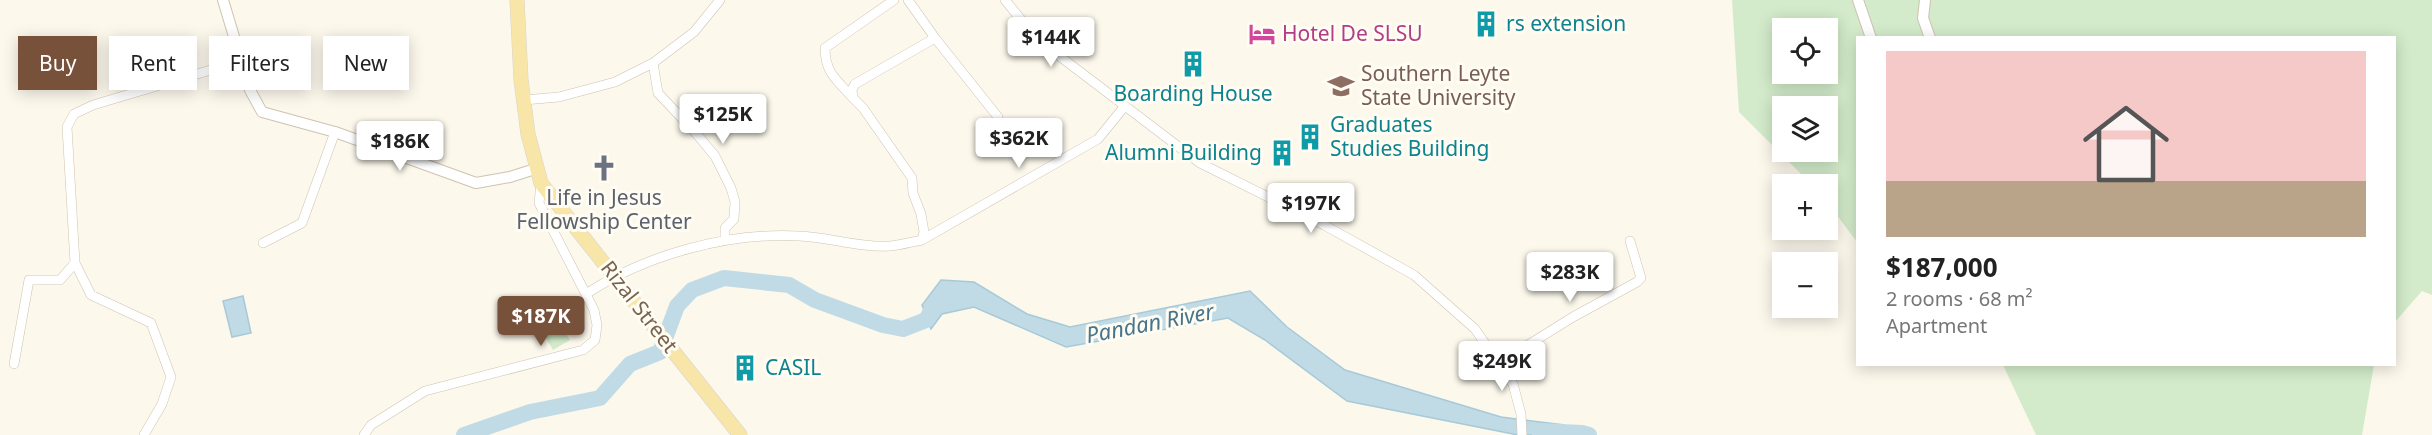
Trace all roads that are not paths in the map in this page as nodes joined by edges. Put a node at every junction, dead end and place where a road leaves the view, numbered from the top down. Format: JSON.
{"nodes":[{"id":1,"x":223,"y":0,"type":"edge"},
{"id":2,"x":518,"y":0,"type":"edge"},
{"id":3,"x":720,"y":0,"type":"edge"},
{"id":4,"x":894,"y":0,"type":"edge"},
{"id":5,"x":908,"y":0,"type":"edge"},
{"id":6,"x":1005,"y":0,"type":"edge"},
{"id":7,"x":1858,"y":0,"type":"edge"},
{"id":8,"x":1925,"y":0,"type":"edge"},
{"id":9,"x":234,"y":36,"type":"edge"},
{"id":10,"x":1870,"y":36,"type":"edge"},
{"id":11,"x":1929,"y":36,"type":"edge"},
{"id":12,"x":935,"y":38,"type":"junction"},
{"id":13,"x":653,"y":63,"type":"junction"},
{"id":14,"x":209,"y":71,"type":"edge"},
{"id":15,"x":250,"y":90,"type":"edge"},
{"id":16,"x":853,"y":98,"type":"junction"},
{"id":17,"x":524,"y":100,"type":"junction"},
{"id":18,"x":1124,"y":108,"type":"junction"},
{"id":19,"x":998,"y":117,"type":"dead end"},
{"id":20,"x":335,"y":132,"type":"junction"},
{"id":21,"x":537,"y":168,"type":"junction"},
{"id":22,"x":542,"y":183,"type":"junction"},
{"id":23,"x":725,"y":240,"type":"junction"},
{"id":24,"x":922,"y":240,"type":"junction"},
{"id":25,"x":1630,"y":241,"type":"dead end"},
{"id":26,"x":263,"y":243,"type":"dead end"},
{"id":27,"x":75,"y":263,"type":"junction"},
{"id":28,"x":586,"y":294,"type":"junction"},
{"id":29,"x":1499,"y":363,"type":"junction"},
{"id":30,"x":14,"y":364,"type":"dead end"},
{"id":31,"x":144,"y":435,"type":"edge"},
{"id":32,"x":364,"y":435,"type":"edge"},
{"id":33,"x":740,"y":435,"type":"edge"},
{"id":34,"x":1521,"y":435,"type":"edge"}],
"edges":[{"from":1,"to":9,"type":"street"},
{"from":2,"to":17,"type":"main road","name":"Rizal Street"},
{"from":3,"to":13,"type":"street"},
{"from":4,"to":16,"type":"street"},
{"from":5,"to":12,"type":"street"},
{"from":6,"to":18,"type":"street"},
{"from":7,"to":10,"type":"street"},
{"from":8,"to":11,"type":"street"},
{"from":12,"to":16,"type":"street"},
{"from":12,"to":19,"type":"street"},
{"from":13,"to":17,"type":"street"},
{"from":13,"to":23,"type":"street"},
{"from":14,"to":27,"type":"street"},
{"from":15,"to":20,"type":"street"},
{"from":16,"to":24,"type":"street"},
{"from":17,"to":21,"type":"main road","name":"Rizal Street"},
{"from":18,"to":24,"type":"street"},
{"from":18,"to":29,"type":"street"},
{"from":20,"to":21,"type":"street"},
{"from":20,"to":26,"type":"street"},
{"from":21,"to":22,"type":"main road","name":"Rizal Street"},
{"from":22,"to":28,"type":"street"},
{"from":22,"to":33,"type":"main road","name":"Rizal Street","bridge":true},
{"from":23,"to":24,"type":"street"},
{"from":23,"to":28,"type":"street"},
{"from":25,"to":29,"type":"street"},
{"from":27,"to":30,"type":"street"},
{"from":27,"to":31,"type":"street"},
{"from":28,"to":32,"type":"street"},
{"from":29,"to":34,"type":"street"}]}
